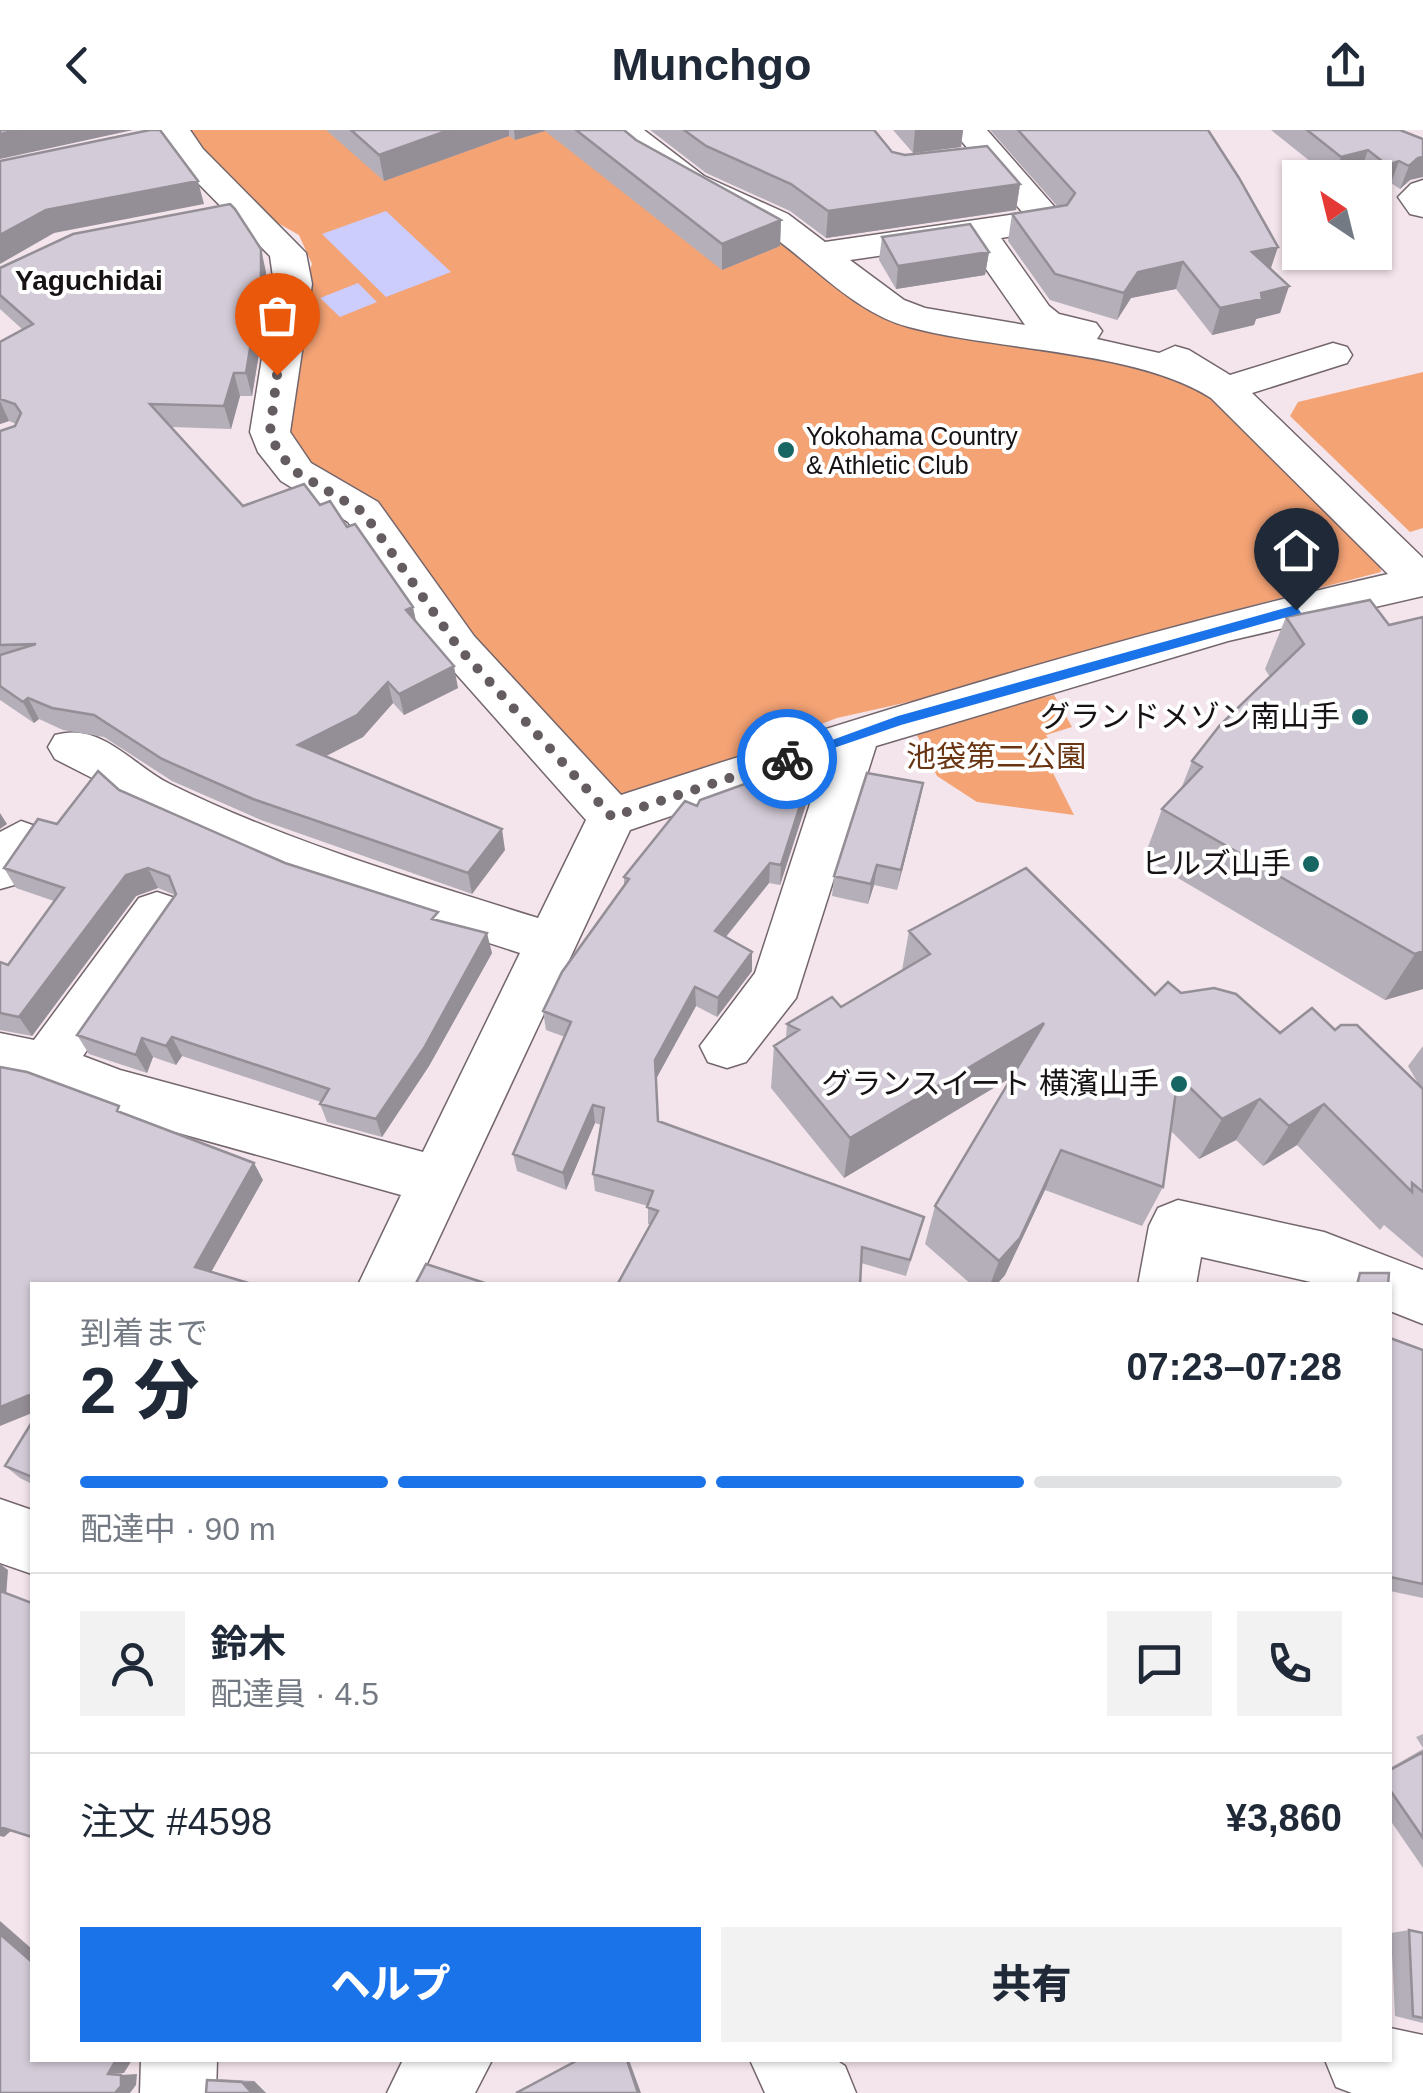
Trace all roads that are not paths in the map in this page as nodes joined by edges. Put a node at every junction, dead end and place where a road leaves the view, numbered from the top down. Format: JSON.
{"nodes":[{"id":1,"x":623,"y":130,"type":"edge"},
{"id":2,"x":162,"y":136,"type":"edge"},
{"id":3,"x":963,"y":146,"type":"edge"},
{"id":4,"x":1423,"y":191,"type":"edge"},
{"id":5,"x":1423,"y":206,"type":"edge"},
{"id":6,"x":978,"y":231,"type":"junction"},
{"id":7,"x":816,"y":254,"type":"junction"},
{"id":8,"x":1333,"y":356,"type":"dead end"},
{"id":9,"x":1215,"y":382,"type":"junction"},
{"id":10,"x":1422,"y":581,"type":"edge"},
{"id":11,"x":856,"y":736,"type":"junction"},
{"id":12,"x":72,"y":746,"type":"dead end"},
{"id":13,"x":612,"y":817,"type":"junction"},
{"id":14,"x":158,"y":912,"type":"edge"},
{"id":15,"x":550,"y":942,"type":"junction"},
{"id":16,"x":728,"y":1046,"type":"dead end"},
{"id":17,"x":23,"y":1060,"type":"edge"},
{"id":18,"x":435,"y":1180,"type":"junction"},
{"id":19,"x":387,"y":1282,"type":"edge"},
{"id":20,"x":1168,"y":1282,"type":"edge"},
{"id":21,"x":1385,"y":1282,"type":"edge"},
{"id":22,"x":1392,"y":1285,"type":"edge"},
{"id":23,"x":1423,"y":1297,"type":"edge"},
{"id":24,"x":0,"y":1531,"type":"edge"},
{"id":25,"x":30,"y":1541,"type":"edge"},
{"id":26,"x":179,"y":2062,"type":"edge"},
{"id":27,"x":452,"y":2062,"type":"edge"},
{"id":28,"x":789,"y":2062,"type":"edge"},
{"id":29,"x":1372,"y":2062,"type":"edge"},
{"id":30,"x":1423,"y":2073,"type":"edge"},
{"id":31,"x":178,"y":2093,"type":"edge"},
{"id":32,"x":425,"y":2093,"type":"edge"},
{"id":33,"x":818,"y":2093,"type":"edge"}],
"edges":[{"from":1,"to":7,"type":"street"},
{"from":2,"to":13,"type":"street"},
{"from":3,"to":6,"type":"street"},
{"from":4,"to":5,"type":"street"},
{"from":6,"to":7,"type":"street"},
{"from":6,"to":9,"type":"street"},
{"from":7,"to":9,"type":"street"},
{"from":8,"to":9,"type":"street"},
{"from":9,"to":10,"type":"street"},
{"from":10,"to":11,"type":"street"},
{"from":11,"to":13,"type":"street"},
{"from":11,"to":16,"type":"street"},
{"from":12,"to":15,"type":"street"},
{"from":13,"to":15,"type":"street"},
{"from":14,"to":17,"type":"street"},
{"from":15,"to":18,"type":"street"},
{"from":17,"to":18,"type":"street"},
{"from":18,"to":19,"type":"street"},
{"from":20,"to":21,"type":"street"},
{"from":22,"to":23,"type":"street"},
{"from":24,"to":25,"type":"street"},
{"from":26,"to":31,"type":"street"},
{"from":27,"to":32,"type":"street"},
{"from":28,"to":33,"type":"street"},
{"from":29,"to":30,"type":"street"}]}
